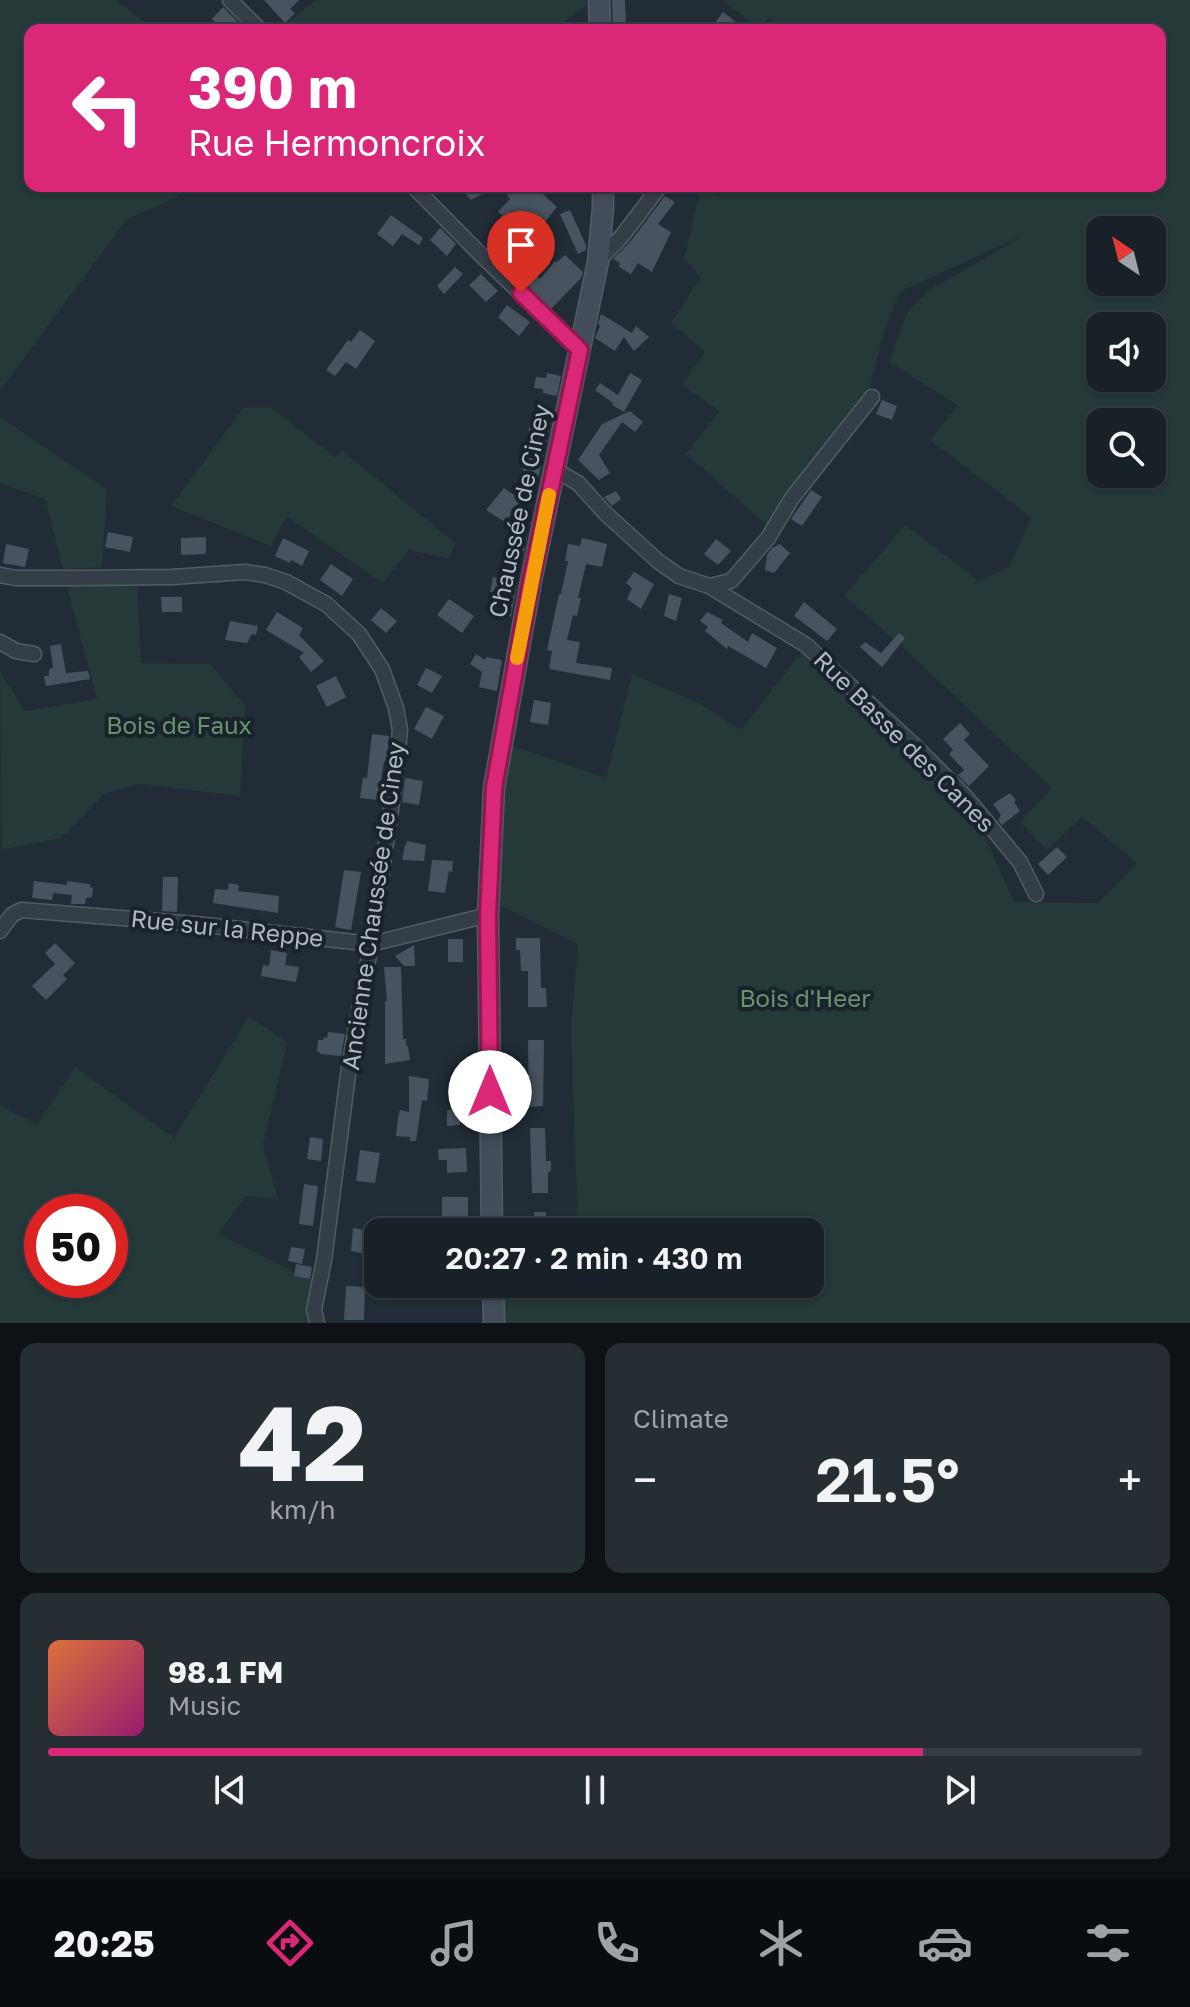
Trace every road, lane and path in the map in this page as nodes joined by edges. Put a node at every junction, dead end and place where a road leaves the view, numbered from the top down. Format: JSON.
{"nodes":[{"id":1,"x":230,"y":0,"type":"edge"},
{"id":2,"x":599,"y":0,"type":"edge"},
{"id":3,"x":254,"y":24,"type":"edge"},
{"id":4,"x":600,"y":24,"type":"edge"},
{"id":5,"x":419,"y":192,"type":"edge"},
{"id":6,"x":603,"y":192,"type":"edge"},
{"id":7,"x":655,"y":192,"type":"edge"},
{"id":8,"x":598,"y":262,"type":"junction"},
{"id":9,"x":580,"y":350,"type":"junction"},
{"id":10,"x":872,"y":397,"type":"dead end"},
{"id":11,"x":555,"y":470,"type":"junction"},
{"id":12,"x":0,"y":575,"type":"edge"},
{"id":13,"x":709,"y":586,"type":"junction"},
{"id":14,"x":0,"y":642,"type":"edge"},
{"id":15,"x":34,"y":654,"type":"dead end"},
{"id":16,"x":1036,"y":894,"type":"dead end"},
{"id":17,"x":0,"y":905,"type":"edge"},
{"id":18,"x":12,"y":915,"type":"junction"},
{"id":19,"x":488,"y":915,"type":"junction"},
{"id":20,"x":0,"y":931,"type":"edge"},
{"id":21,"x":371,"y":944,"type":"junction"},
{"id":22,"x":492,"y":1218,"type":"edge"},
{"id":23,"x":493,"y":1298,"type":"edge"},
{"id":24,"x":317,"y":1323,"type":"edge"},
{"id":25,"x":494,"y":1323,"type":"edge"}],
"edges":[{"from":1,"to":3,"type":"street"},
{"from":2,"to":4,"type":"main road"},
{"from":5,"to":9,"type":"street"},
{"from":6,"to":8,"type":"main road","name":"Chaussée de Ciney"},
{"from":7,"to":8,"type":"street"},
{"from":8,"to":9,"type":"main road","name":"Chaussée de Ciney"},
{"from":9,"to":11,"type":"main road","name":"Chaussée de Ciney"},
{"from":10,"to":13,"type":"street"},
{"from":11,"to":13,"type":"street","name":"Rue Basse des Canes"},
{"from":11,"to":19,"type":"main road","name":"Chaussée de Ciney"},
{"from":12,"to":21,"type":"street","name":"Ancienne Chaussée de Ciney"},
{"from":13,"to":16,"type":"street","name":"Rue Basse des Canes"},
{"from":14,"to":15,"type":"street"},
{"from":17,"to":18,"type":"street"},
{"from":18,"to":20,"type":"street"},
{"from":18,"to":21,"type":"street","name":"Rue sur la Reppe"},
{"from":19,"to":21,"type":"street","name":"Rue sur la Reppe"},
{"from":19,"to":22,"type":"main road","name":"Chaussée de Ciney"},
{"from":21,"to":24,"type":"street","name":"Ancienne Chaussée de Ciney"},
{"from":23,"to":25,"type":"main road"}]}
